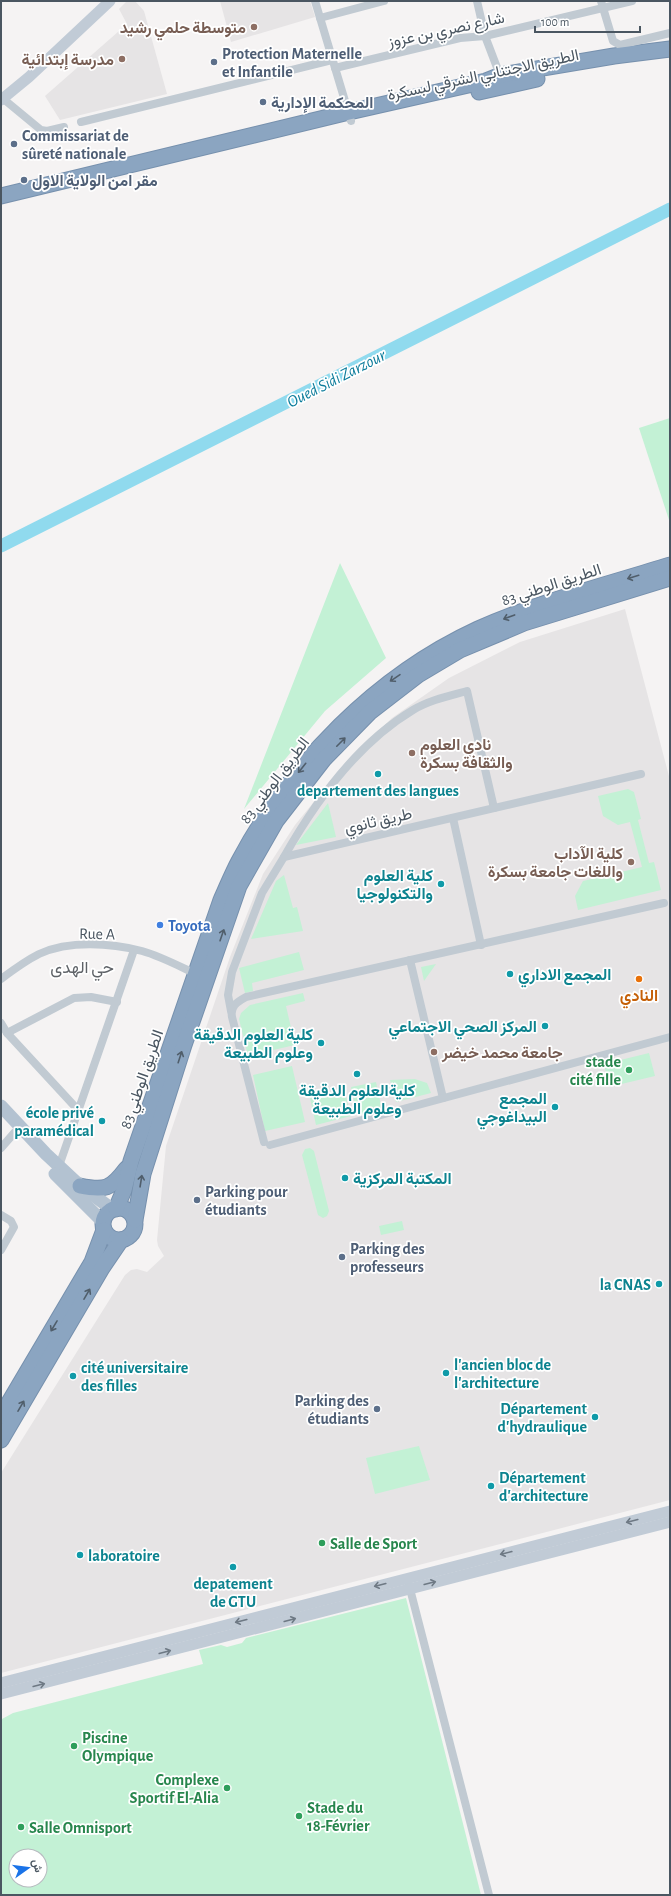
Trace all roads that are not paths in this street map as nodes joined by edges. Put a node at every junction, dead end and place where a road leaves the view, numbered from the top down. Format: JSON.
{"nodes":[{"id":1,"x":110,"y":1,"type":"edge"},
{"id":2,"x":315,"y":1,"type":"edge"},
{"id":3,"x":384,"y":1,"type":"edge"},
{"id":4,"x":477,"y":1,"type":"edge"},
{"id":5,"x":632,"y":1,"type":"edge"},
{"id":6,"x":602,"y":5,"type":"edge"},
{"id":7,"x":320,"y":18,"type":"junction"},
{"id":8,"x":670,"y":33,"type":"edge"},
{"id":9,"x":485,"y":36,"type":"junction"},
{"id":10,"x":670,"y":49,"type":"edge"},
{"id":11,"x":670,"y":57,"type":"edge"},
{"id":12,"x":333,"y":64,"type":"junction"},
{"id":13,"x":502,"y":81,"type":"junction"},
{"id":14,"x":2,"y":98,"type":"edge"},
{"id":15,"x":350,"y":116,"type":"junction"},
{"id":16,"x":81,"y":122,"type":"dead end"},
{"id":17,"x":64,"y":127,"type":"dead end"},
{"id":18,"x":1,"y":196,"type":"edge"},
{"id":19,"x":1,"y":206,"type":"edge"},
{"id":20,"x":670,"y":565,"type":"edge"},
{"id":21,"x":670,"y":578,"type":"edge"},
{"id":22,"x":641,"y":774,"type":"dead end"},
{"id":23,"x":494,"y":808,"type":"junction"},
{"id":24,"x":452,"y":818,"type":"junction"},
{"id":25,"x":284,"y":856,"type":"junction"},
{"id":26,"x":664,"y":903,"type":"dead end"},
{"id":27,"x":481,"y":945,"type":"junction"},
{"id":28,"x":134,"y":950,"type":"junction"},
{"id":29,"x":410,"y":960,"type":"junction"},
{"id":30,"x":196,"y":974,"type":"junction"},
{"id":31,"x":1,"y":979,"type":"edge"},
{"id":32,"x":117,"y":1002,"type":"junction"},
{"id":33,"x":231,"y":1011,"type":"junction"},
{"id":34,"x":1,"y":1023,"type":"edge"},
{"id":35,"x":7,"y":1033,"type":"junction"},
{"id":36,"x":670,"y":1037,"type":"edge"},
{"id":37,"x":443,"y":1098,"type":"junction"},
{"id":38,"x":1,"y":1106,"type":"edge"},
{"id":39,"x":79,"y":1110,"type":"junction"},
{"id":40,"x":1,"y":1116,"type":"edge"},
{"id":41,"x":15,"y":1132,"type":"junction"},
{"id":42,"x":1,"y":1148,"type":"edge"},
{"id":43,"x":131,"y":1161,"type":"junction"},
{"id":44,"x":59,"y":1166,"type":"junction"},
{"id":45,"x":80,"y":1186,"type":"junction"},
{"id":46,"x":1,"y":1214,"type":"edge"},
{"id":47,"x":109,"y":1217,"type":"junction"},
{"id":48,"x":135,"y":1220,"type":"junction"},
{"id":49,"x":121,"y":1240,"type":"junction"},
{"id":50,"x":1,"y":1250,"type":"edge"},
{"id":51,"x":1,"y":1416,"type":"edge"},
{"id":52,"x":1,"y":1440,"type":"edge"},
{"id":53,"x":670,"y":1511,"type":"edge"},
{"id":54,"x":670,"y":1522,"type":"edge"},
{"id":55,"x":408,"y":1583,"type":"junction"},
{"id":56,"x":1,"y":1683,"type":"edge"},
{"id":57,"x":1,"y":1694,"type":"edge"},
{"id":58,"x":489,"y":1895,"type":"edge"}],
"edges":[{"from":1,"to":14,"type":"main road"},
{"from":2,"to":7,"type":"street"},
{"from":3,"to":7,"type":"street"},
{"from":4,"to":9,"type":"street"},
{"from":5,"to":6,"type":"street","name":"شارع نصري بن عزوز"},
{"from":6,"to":8,"type":"street"},
{"from":6,"to":9,"type":"street","name":"شارع نصري بن عزوز"},
{"from":7,"to":12,"type":"street"},
{"from":9,"to":12,"type":"street","name":"شارع نصري بن عزوز"},
{"from":9,"to":13,"type":"street"},
{"from":10,"to":13,"type":"highway","name":"الطريق الاجتنابي الشرقي لبسكرة"},
{"from":11,"to":13,"type":"highway","name":"الطريق الاجتنابي الشرقي لبسكرة"},
{"from":12,"to":15,"type":"street"},
{"from":12,"to":16,"type":"street","name":"شارع نصري بن عزوز"},
{"from":13,"to":15,"type":"highway","name":"الطريق الاجتنابي الشرقي لبسكرة"},
{"from":14,"to":17,"type":"street"},
{"from":15,"to":18,"type":"highway","name":"الطريق الاجتنابي الشرقي لبسكرة"},
{"from":15,"to":19,"type":"highway","name":"الطريق الاجتنابي الشرقي لبسكرة"},
{"from":20,"to":30,"type":"highway","name":"الطريق الوطني 83","one_way":true},
{"from":48,"to":21,"type":"highway","name":"الطريق الوطني 83","one_way":true},
{"from":22,"to":23,"type":"street","name":"طريق ثانوي"},
{"from":23,"to":24,"type":"street","name":"طريق ثانوي"},
{"from":23,"to":25,"type":"street"},
{"from":24,"to":25,"type":"street","name":"طريق ثانوي"},
{"from":24,"to":27,"type":"street"},
{"from":25,"to":33,"type":"street"},
{"from":26,"to":27,"type":"street"},
{"from":27,"to":29,"type":"street"},
{"from":28,"to":30,"type":"street","name":"Rue A"},
{"from":28,"to":31,"type":"street","name":"Rue A"},
{"from":28,"to":32,"type":"street"},
{"from":29,"to":33,"type":"street"},
{"from":29,"to":37,"type":"street"},
{"from":30,"to":43,"type":"highway","name":"الطريق الوطني 83"},
{"from":32,"to":35,"type":"street"},
{"from":32,"to":39,"type":"street"},
{"from":33,"to":37,"type":"street"},
{"from":34,"to":35,"type":"street"},
{"from":35,"to":39,"type":"street"},
{"from":36,"to":37,"type":"street"},
{"from":38,"to":44,"type":"main road"},
{"from":39,"to":44,"type":"street"},
{"from":40,"to":41,"type":"main road"},
{"from":41,"to":42,"type":"street"},
{"from":41,"to":47,"type":"main road"},
{"from":43,"to":45,"type":"highway"},
{"from":43,"to":47,"type":"highway","name":"الطريق الوطني 83"},
{"from":44,"to":45,"type":"main road"},
{"from":45,"to":47,"type":"main road"},
{"from":46,"to":50,"type":"street"},
{"from":47,"to":48,"type":"highway"},
{"from":47,"to":49,"type":"highway"},
{"from":47,"to":51,"type":"highway","name":"الطريق الوطني 83","one_way":true},
{"from":48,"to":49,"type":"highway"},
{"from":52,"to":49,"type":"highway","one_way":true},
{"from":53,"to":55,"type":"main road","one_way":true},
{"from":55,"to":54,"type":"main road","one_way":true},
{"from":55,"to":56,"type":"main road","one_way":true},
{"from":57,"to":55,"type":"main road","one_way":true},
{"from":55,"to":58,"type":"street"}]}
